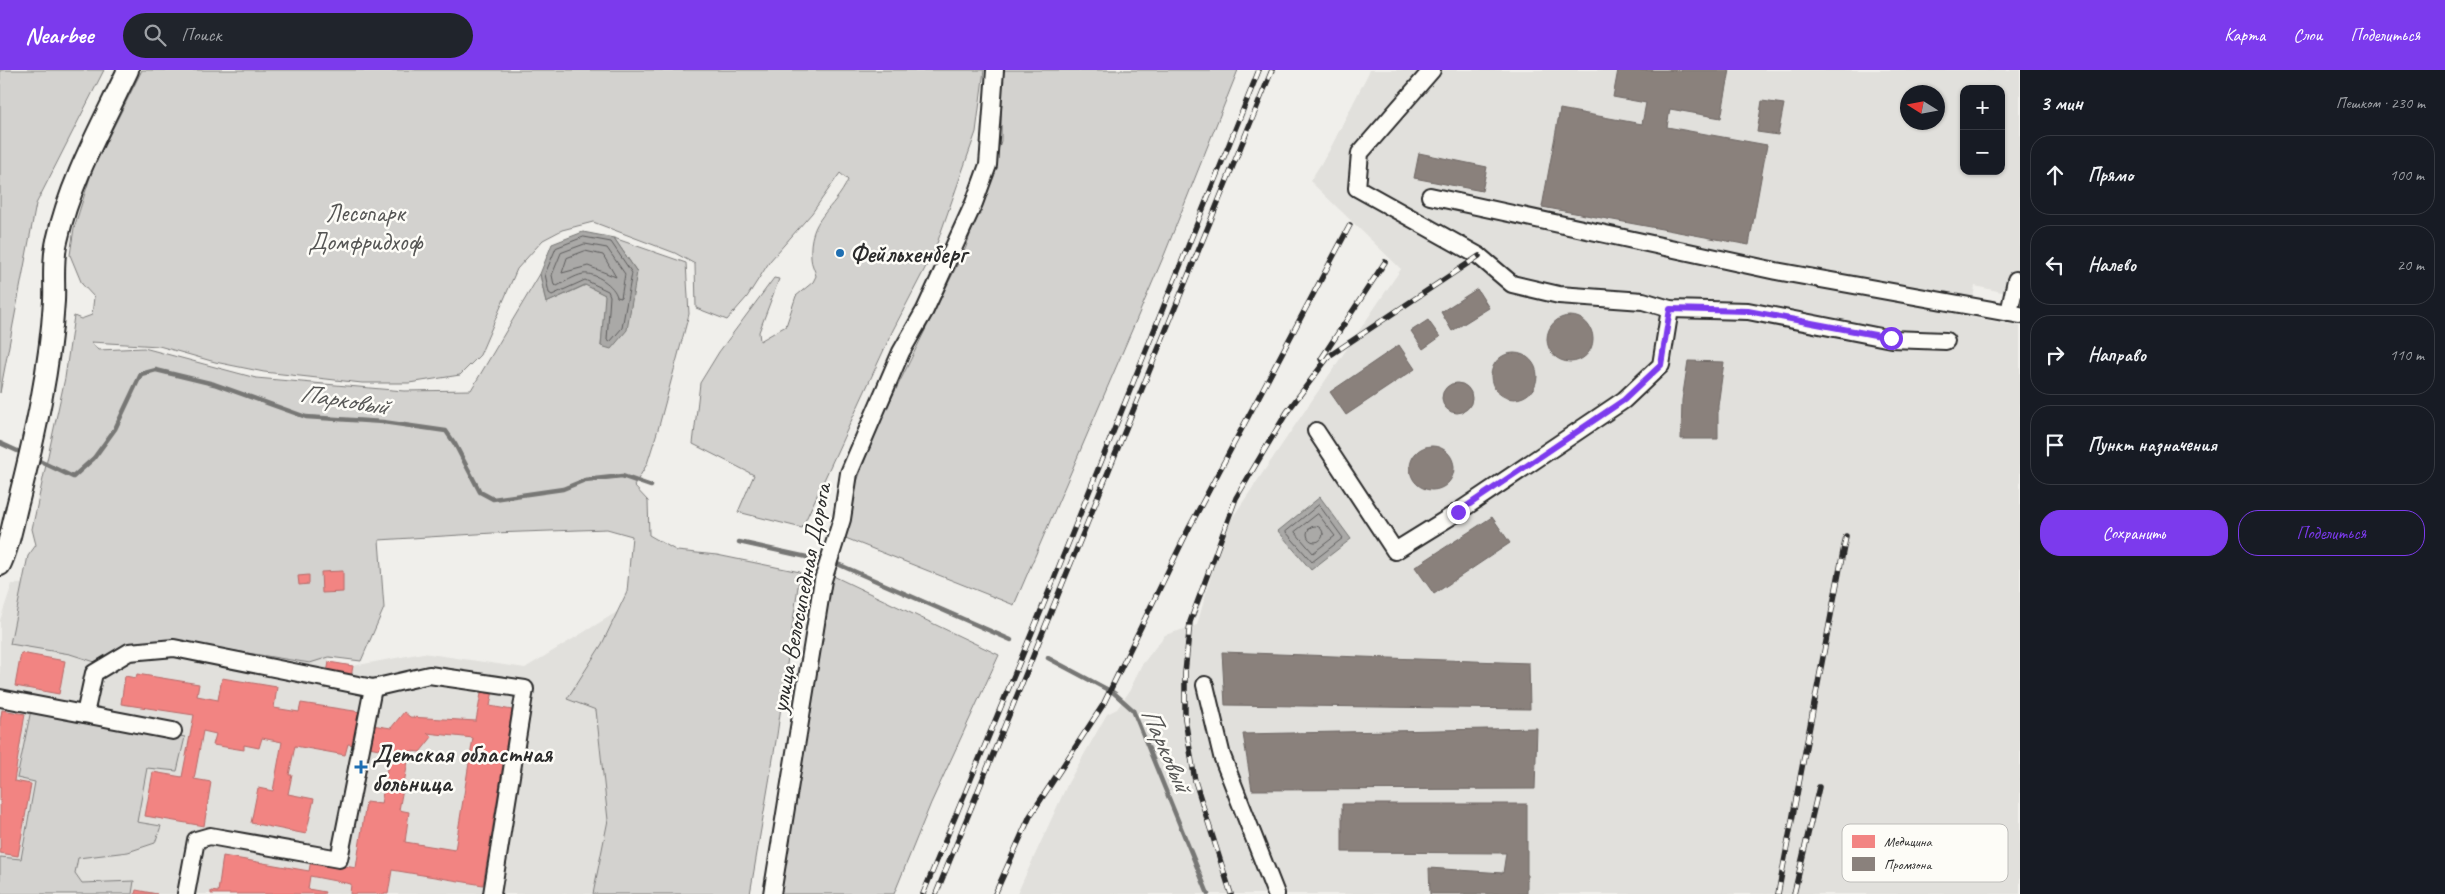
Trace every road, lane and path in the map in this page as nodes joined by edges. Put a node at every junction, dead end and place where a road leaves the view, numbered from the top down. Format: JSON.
{"nodes":[{"id":1,"x":128,"y":70,"type":"edge"},
{"id":2,"x":995,"y":70,"type":"edge"},
{"id":3,"x":1432,"y":70,"type":"edge"},
{"id":4,"x":1430,"y":196,"type":"dead end"},
{"id":5,"x":2020,"y":281,"type":"edge"},
{"id":6,"x":1670,"y":309,"type":"junction"},
{"id":7,"x":2015,"y":314,"type":"edge"},
{"id":8,"x":1946,"y":341,"type":"dead end"},
{"id":9,"x":1316,"y":430,"type":"dead end"},
{"id":10,"x":0,"y":565,"type":"edge"},
{"id":11,"x":1205,"y":685,"type":"dead end"},
{"id":12,"x":373,"y":688,"type":"junction"},
{"id":13,"x":0,"y":698,"type":"edge"},
{"id":14,"x":85,"y":714,"type":"junction"},
{"id":15,"x":174,"y":731,"type":"dead end"},
{"id":16,"x":186,"y":894,"type":"edge"},
{"id":17,"x":492,"y":894,"type":"edge"},
{"id":18,"x":772,"y":894,"type":"edge"},
{"id":19,"x":1276,"y":894,"type":"edge"}],
"edges":[{"from":1,"to":10,"type":"main road"},
{"from":2,"to":18,"type":"street","name":"улица Велосипедная Дорога"},
{"from":3,"to":6,"type":"street"},
{"from":4,"to":7,"type":"street"},
{"from":5,"to":7,"type":"street"},
{"from":6,"to":8,"type":"street"},
{"from":6,"to":9,"type":"street"},
{"from":11,"to":19,"type":"street"},
{"from":12,"to":14,"type":"street"},
{"from":12,"to":16,"type":"street"},
{"from":12,"to":17,"type":"street"},
{"from":13,"to":14,"type":"street"},
{"from":14,"to":15,"type":"street"}]}
